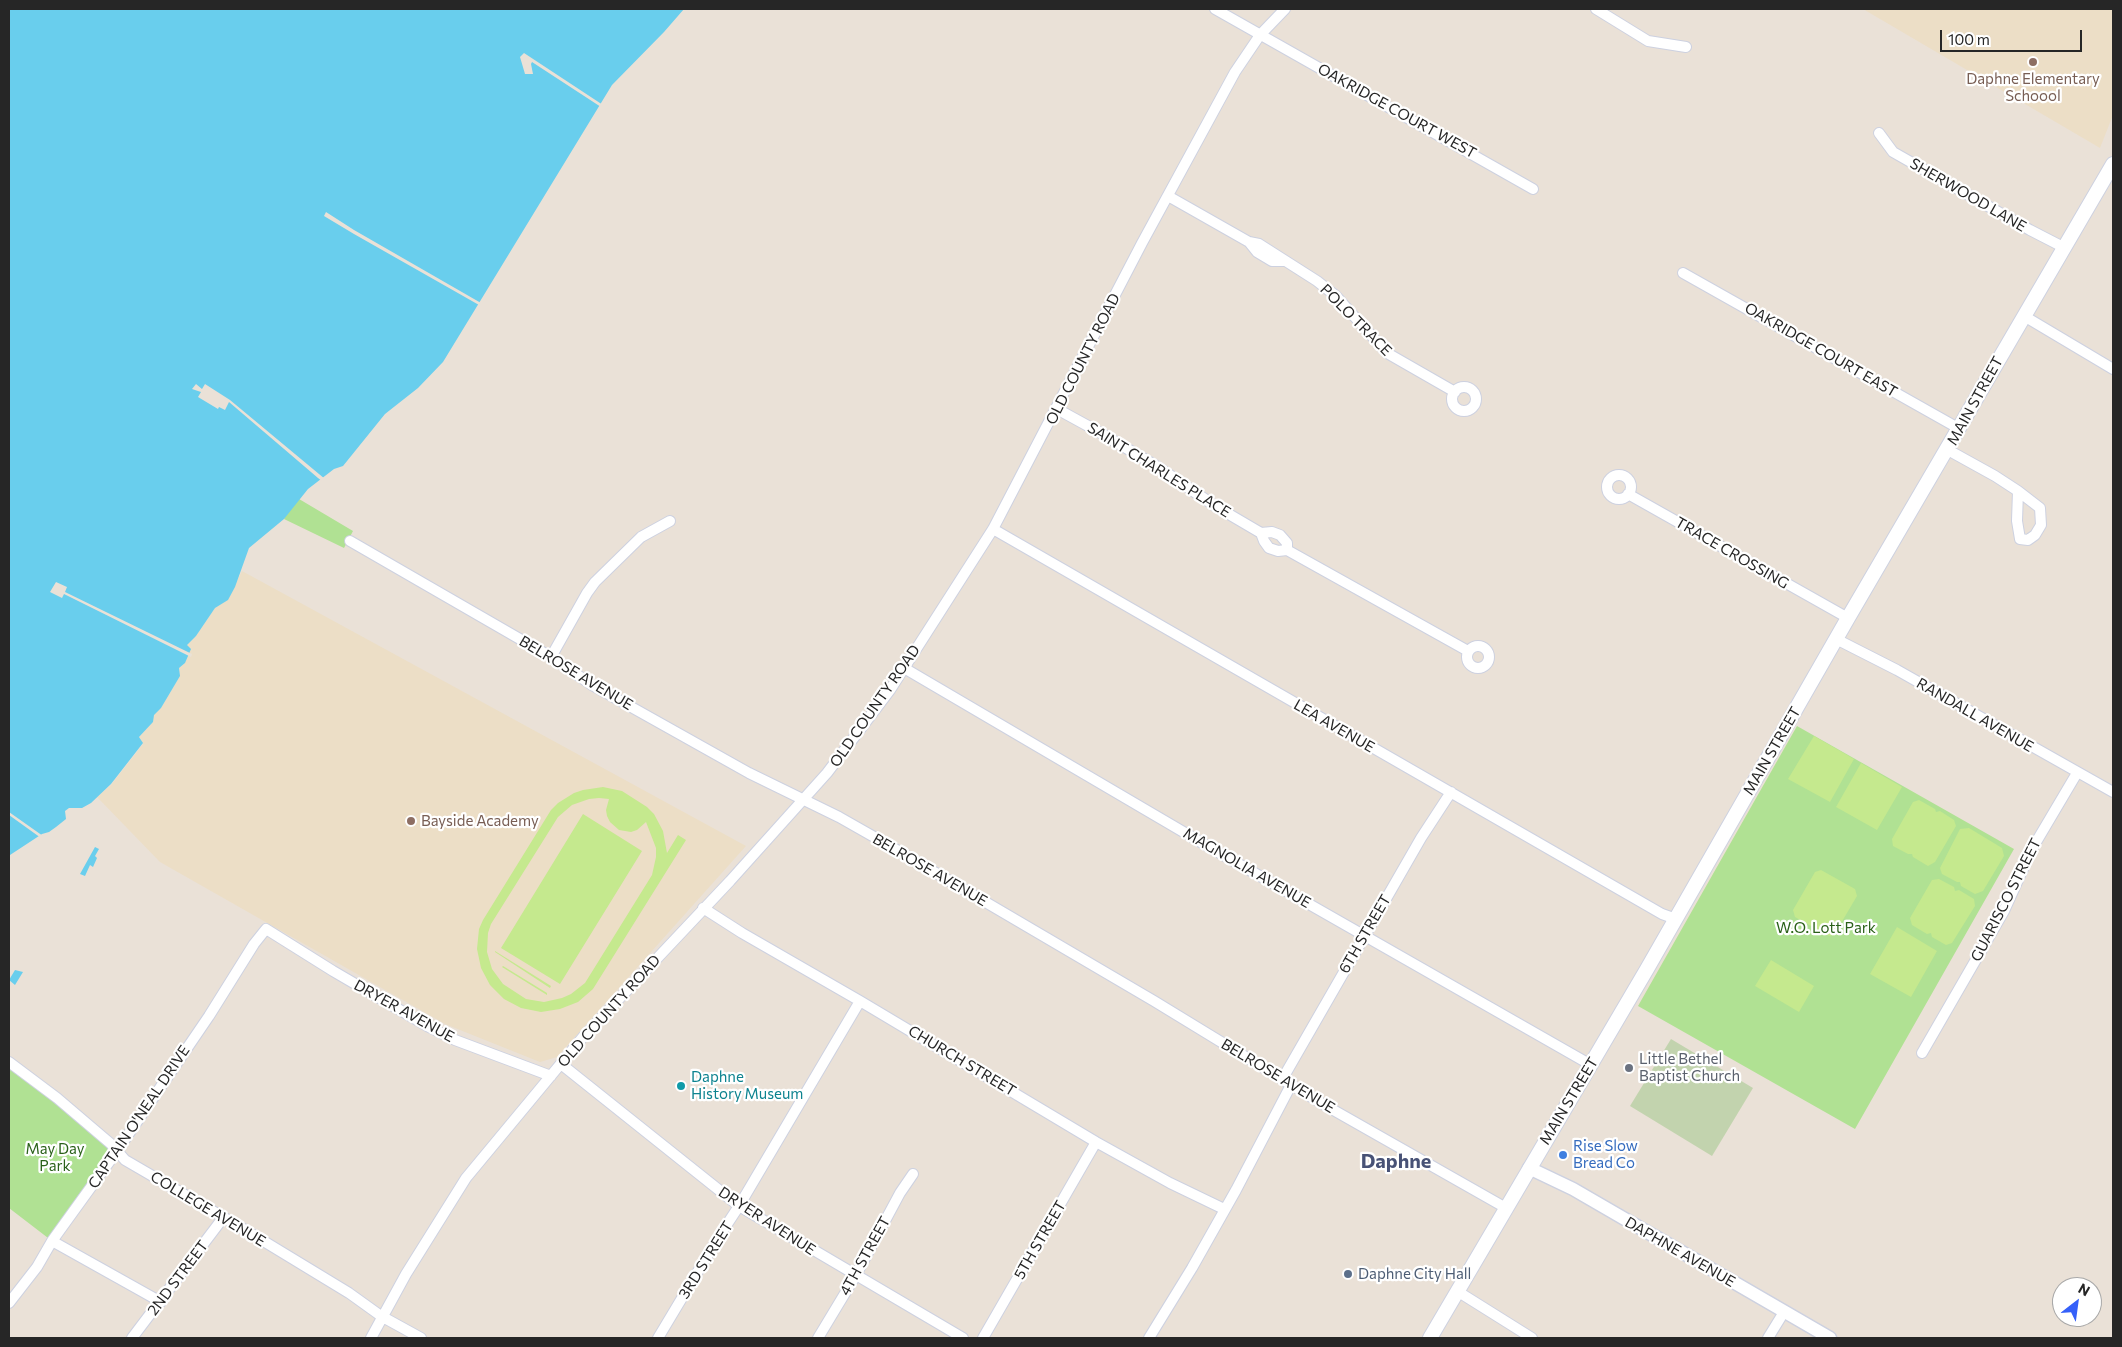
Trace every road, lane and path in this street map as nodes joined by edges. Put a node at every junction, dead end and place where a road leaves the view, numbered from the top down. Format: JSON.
{"nodes":[{"id":1,"x":1214,"y":9,"type":"edge"},
{"id":2,"x":1285,"y":9,"type":"edge"},
{"id":3,"x":1596,"y":9,"type":"edge"},
{"id":4,"x":1260,"y":35,"type":"junction"},
{"id":5,"x":1686,"y":47,"type":"dead end"},
{"id":6,"x":1879,"y":133,"type":"dead end"},
{"id":7,"x":2112,"y":167,"type":"edge"},
{"id":8,"x":1533,"y":189,"type":"dead end"},
{"id":9,"x":1168,"y":196,"type":"junction"},
{"id":10,"x":2065,"y":248,"type":"junction"},
{"id":11,"x":1683,"y":273,"type":"dead end"},
{"id":12,"x":2024,"y":316,"type":"junction"},
{"id":13,"x":2113,"y":369,"type":"edge"},
{"id":14,"x":1455,"y":392,"type":"dead end"},
{"id":15,"x":1057,"y":409,"type":"junction"},
{"id":16,"x":1958,"y":428,"type":"junction"},
{"id":17,"x":1948,"y":450,"type":"junction"},
{"id":18,"x":2018,"y":491,"type":"dead end"},
{"id":19,"x":1628,"y":494,"type":"dead end"},
{"id":20,"x":670,"y":521,"type":"dead end"},
{"id":21,"x":993,"y":529,"type":"junction"},
{"id":22,"x":1261,"y":533,"type":"junction"},
{"id":23,"x":350,"y":541,"type":"dead end"},
{"id":24,"x":1287,"y":550,"type":"junction"},
{"id":25,"x":1842,"y":615,"type":"junction"},
{"id":26,"x":1836,"y":639,"type":"junction"},
{"id":27,"x":1468,"y":650,"type":"dead end"},
{"id":28,"x":551,"y":656,"type":"junction"},
{"id":29,"x":904,"y":668,"type":"junction"},
{"id":30,"x":2077,"y":773,"type":"junction"},
{"id":31,"x":1451,"y":792,"type":"junction"},
{"id":32,"x":2113,"y":792,"type":"edge"},
{"id":33,"x":802,"y":800,"type":"junction"},
{"id":34,"x":703,"y":908,"type":"junction"},
{"id":35,"x":1676,"y":919,"type":"junction"},
{"id":36,"x":266,"y":929,"type":"joint"},
{"id":37,"x":1364,"y":936,"type":"junction"},
{"id":38,"x":860,"y":1001,"type":"junction"},
{"id":39,"x":1922,"y":1053,"type":"dead end"},
{"id":40,"x":9,"y":1062,"type":"edge"},
{"id":41,"x":561,"y":1064,"type":"junction"},
{"id":42,"x":1591,"y":1065,"type":"junction"},
{"id":43,"x":551,"y":1076,"type":"junction"},
{"id":44,"x":1287,"y":1082,"type":"junction"},
{"id":45,"x":1096,"y":1142,"type":"junction"},
{"id":46,"x":117,"y":1152,"type":"junction"},
{"id":47,"x":1529,"y":1168,"type":"junction"},
{"id":48,"x":913,"y":1174,"type":"dead end"},
{"id":49,"x":740,"y":1206,"type":"junction"},
{"id":50,"x":1506,"y":1208,"type":"junction"},
{"id":51,"x":1224,"y":1209,"type":"junction"},
{"id":52,"x":223,"y":1218,"type":"junction"},
{"id":53,"x":52,"y":1241,"type":"junction"},
{"id":54,"x":856,"y":1275,"type":"junction"},
{"id":55,"x":1457,"y":1291,"type":"junction"},
{"id":56,"x":161,"y":1302,"type":"junction"},
{"id":57,"x":9,"y":1303,"type":"edge"},
{"id":58,"x":1784,"y":1312,"type":"junction"},
{"id":59,"x":382,"y":1316,"type":"junction"},
{"id":60,"x":132,"y":1338,"type":"edge"},
{"id":61,"x":371,"y":1338,"type":"edge"},
{"id":62,"x":421,"y":1338,"type":"edge"},
{"id":63,"x":658,"y":1338,"type":"edge"},
{"id":64,"x":818,"y":1338,"type":"edge"},
{"id":65,"x":964,"y":1338,"type":"edge"},
{"id":66,"x":983,"y":1338,"type":"edge"},
{"id":67,"x":1149,"y":1338,"type":"edge"},
{"id":68,"x":1430,"y":1338,"type":"edge"},
{"id":69,"x":1532,"y":1338,"type":"edge"},
{"id":70,"x":1768,"y":1338,"type":"edge"},
{"id":71,"x":1830,"y":1338,"type":"edge"}],
"edges":[{"from":1,"to":4,"type":"street","name":"OAKRIDGE COURT WEST"},
{"from":2,"to":4,"type":"street","name":"OLD COUNTY ROAD"},
{"from":3,"to":5,"type":"street"},
{"from":4,"to":8,"type":"street","name":"OAKRIDGE COURT WEST"},
{"from":4,"to":9,"type":"street","name":"OLD COUNTY ROAD"},
{"from":6,"to":10,"type":"street","name":"SHERWOOD LANE"},
{"from":7,"to":10,"type":"main road","name":"MAIN STREET"},
{"from":9,"to":14,"type":"street","name":"POLO TRACE"},
{"from":9,"to":15,"type":"street","name":"OLD COUNTY ROAD"},
{"from":10,"to":12,"type":"main road","name":"MAIN STREET"},
{"from":11,"to":16,"type":"street","name":"OAKRIDGE COURT EAST"},
{"from":12,"to":13,"type":"street"},
{"from":12,"to":16,"type":"main road","name":"MAIN STREET"},
{"from":15,"to":21,"type":"street","name":"OLD COUNTY ROAD"},
{"from":15,"to":22,"type":"street","name":"SAINT CHARLES PLACE"},
{"from":16,"to":17,"type":"main road","name":"MAIN STREET"},
{"from":17,"to":18,"type":"street"},
{"from":17,"to":25,"type":"main road","name":"MAIN STREET"},
{"from":19,"to":25,"type":"street","name":"TRACE CROSSING"},
{"from":20,"to":28,"type":"street"},
{"from":21,"to":29,"type":"street","name":"OLD COUNTY ROAD"},
{"from":21,"to":31,"type":"street","name":"LEA AVENUE"},
{"from":22,"to":24,"type":"street","name":"SAINT CHARLES PLACE"},
{"from":22,"to":24,"type":"street","name":"SAINT CHARLES PLACE"},
{"from":23,"to":28,"type":"street","name":"BELROSE AVENUE"},
{"from":24,"to":27,"type":"street","name":"SAINT CHARLES PLACE"},
{"from":25,"to":26,"type":"main road","name":"MAIN STREET"},
{"from":26,"to":30,"type":"street","name":"RANDALL AVENUE"},
{"from":26,"to":35,"type":"main road","name":"MAIN STREET"},
{"from":28,"to":33,"type":"street","name":"BELROSE AVENUE"},
{"from":29,"to":33,"type":"street","name":"OLD COUNTY ROAD"},
{"from":29,"to":37,"type":"street","name":"MAGNOLIA AVENUE"},
{"from":30,"to":32,"type":"street","name":"RANDALL AVENUE"},
{"from":30,"to":39,"type":"street","name":"GUARISCO STREET"},
{"from":31,"to":35,"type":"street","name":"LEA AVENUE"},
{"from":31,"to":37,"type":"street","name":"6TH STREET"},
{"from":33,"to":34,"type":"street","name":"OLD COUNTY ROAD"},
{"from":33,"to":44,"type":"street","name":"BELROSE AVENUE"},
{"from":34,"to":38,"type":"street","name":"CHURCH STREET"},
{"from":34,"to":41,"type":"street","name":"OLD COUNTY ROAD"},
{"from":35,"to":42,"type":"main road","name":"MAIN STREET"},
{"from":36,"to":43,"type":"street","name":"DRYER AVENUE"},
{"from":36,"to":46,"type":"street","name":"CAPTAIN O'NEAL DRIVE"},
{"from":37,"to":42,"type":"street","name":"MAGNOLIA AVENUE"},
{"from":37,"to":44,"type":"street","name":"6TH STREET"},
{"from":38,"to":45,"type":"street","name":"CHURCH STREET"},
{"from":38,"to":49,"type":"street","name":"3RD STREET"},
{"from":40,"to":46,"type":"street","name":"COLLEGE AVENUE"},
{"from":41,"to":43,"type":"street","name":"OLD COUNTY ROAD"},
{"from":41,"to":49,"type":"street","name":"DRYER AVENUE"},
{"from":42,"to":47,"type":"main road","name":"MAIN STREET"},
{"from":43,"to":59,"type":"street","name":"OLD COUNTY ROAD"},
{"from":44,"to":50,"type":"street","name":"BELROSE AVENUE"},
{"from":44,"to":51,"type":"street","name":"6TH STREET"},
{"from":45,"to":51,"type":"street","name":"CHURCH STREET"},
{"from":45,"to":66,"type":"street","name":"5TH STREET"},
{"from":46,"to":52,"type":"street","name":"COLLEGE AVENUE"},
{"from":46,"to":53,"type":"street","name":"CAPTAIN O'NEAL DRIVE"},
{"from":47,"to":50,"type":"main road","name":"MAIN STREET"},
{"from":47,"to":58,"type":"street","name":"DAPHNE AVENUE"},
{"from":48,"to":54,"type":"street","name":"4TH STREET"},
{"from":49,"to":54,"type":"street","name":"DRYER AVENUE"},
{"from":49,"to":63,"type":"street","name":"3RD STREET"},
{"from":50,"to":55,"type":"main road","name":"MAIN STREET"},
{"from":51,"to":67,"type":"street","name":"6TH STREET"},
{"from":52,"to":56,"type":"street","name":"2ND STREET"},
{"from":52,"to":59,"type":"street","name":"COLLEGE AVENUE"},
{"from":53,"to":56,"type":"street"},
{"from":53,"to":57,"type":"street","name":"CAPTAIN O'NEAL DRIVE"},
{"from":54,"to":64,"type":"street","name":"4TH STREET"},
{"from":54,"to":65,"type":"street","name":"DRYER AVENUE"},
{"from":55,"to":68,"type":"main road","name":"MAIN STREET"},
{"from":55,"to":69,"type":"street"},
{"from":56,"to":60,"type":"street","name":"2ND STREET"},
{"from":58,"to":70,"type":"street"},
{"from":58,"to":71,"type":"street","name":"DAPHNE AVENUE"},
{"from":59,"to":61,"type":"street","name":"OLD COUNTY ROAD"},
{"from":59,"to":62,"type":"street","name":"COLLEGE AVENUE"}]}
